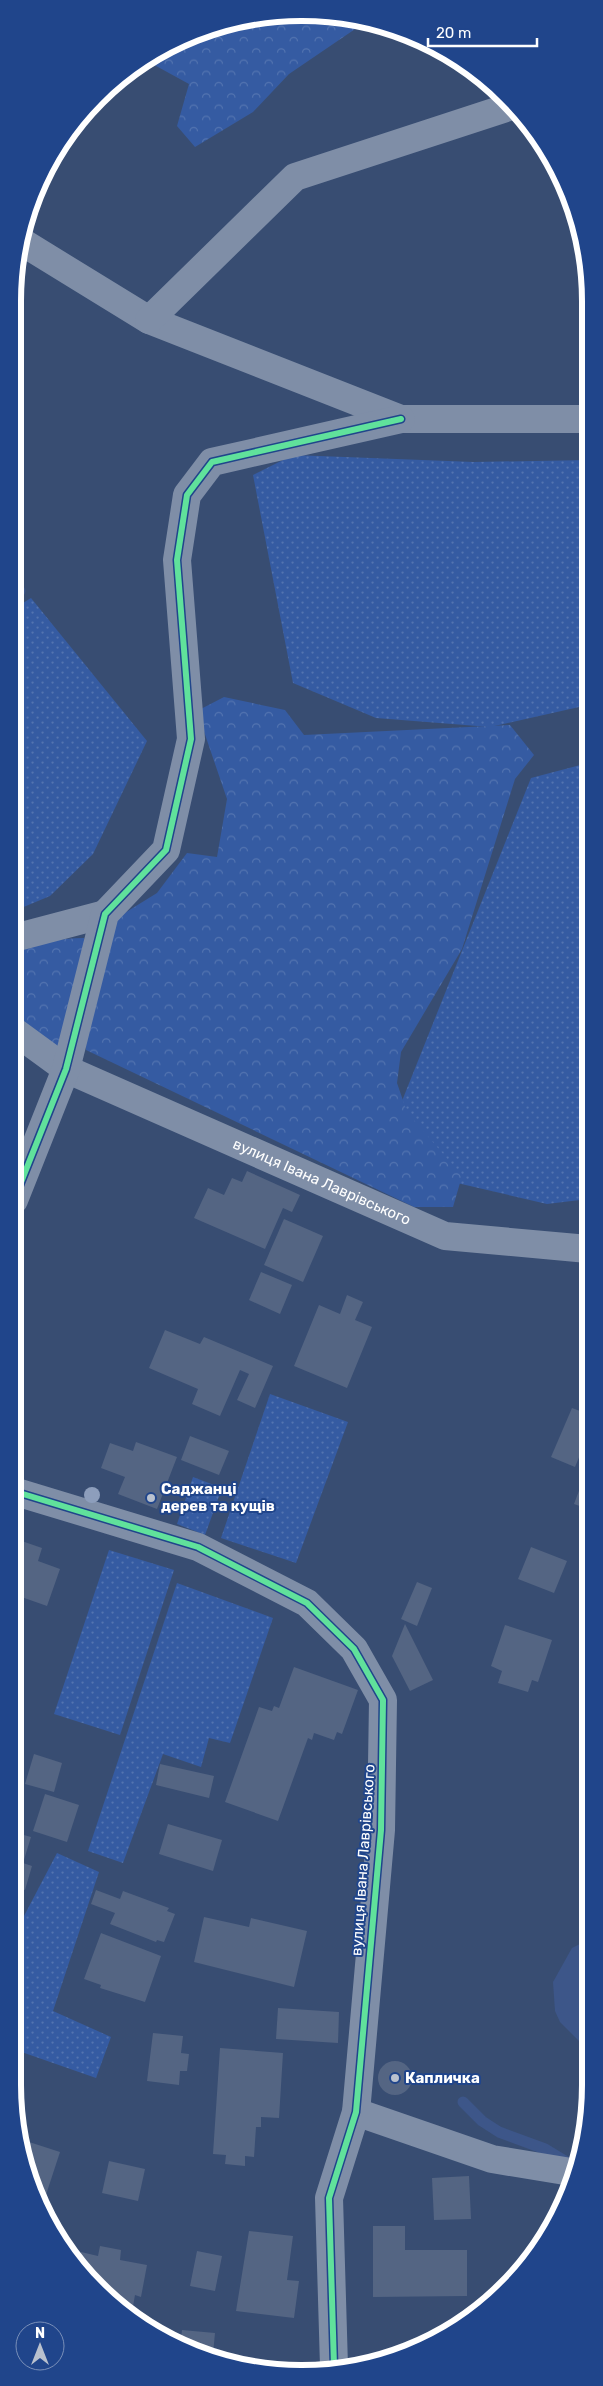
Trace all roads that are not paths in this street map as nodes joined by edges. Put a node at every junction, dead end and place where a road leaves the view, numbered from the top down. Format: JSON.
{"nodes":[{"id":1,"x":505,"y":108,"type":"edge"},
{"id":2,"x":27,"y":245,"type":"edge"},
{"id":3,"x":149,"y":320,"type":"junction"},
{"id":4,"x":401,"y":419,"type":"junction"},
{"id":5,"x":582,"y":419,"type":"edge"},
{"id":6,"x":105,"y":914,"type":"junction"},
{"id":7,"x":21,"y":936,"type":"edge"},
{"id":8,"x":21,"y":1037,"type":"edge"},
{"id":9,"x":66,"y":1070,"type":"junction"},
{"id":10,"x":21,"y":1182,"type":"edge"},
{"id":11,"x":582,"y":1248,"type":"edge"},
{"id":12,"x":21,"y":1493,"type":"edge"},
{"id":13,"x":356,"y":2112,"type":"junction"},
{"id":14,"x":568,"y":2172,"type":"edge"},
{"id":15,"x":334,"y":2362,"type":"edge"}],
"edges":[{"from":1,"to":3,"type":"street"},
{"from":2,"to":3,"type":"street"},
{"from":3,"to":4,"type":"street"},
{"from":4,"to":5,"type":"street"},
{"from":4,"to":6,"type":"street"},
{"from":6,"to":7,"type":"street"},
{"from":6,"to":9,"type":"street"},
{"from":8,"to":9,"type":"street","name":"вулиця Івана Лаврівського"},
{"from":9,"to":10,"type":"street"},
{"from":9,"to":11,"type":"street","name":"вулиця Івана Лаврівського"},
{"from":12,"to":13,"type":"street","name":"вулиця Івана Лаврівського"},
{"from":13,"to":14,"type":"street"},
{"from":13,"to":15,"type":"street","name":"вулиця Івана Лаврівського"}]}
